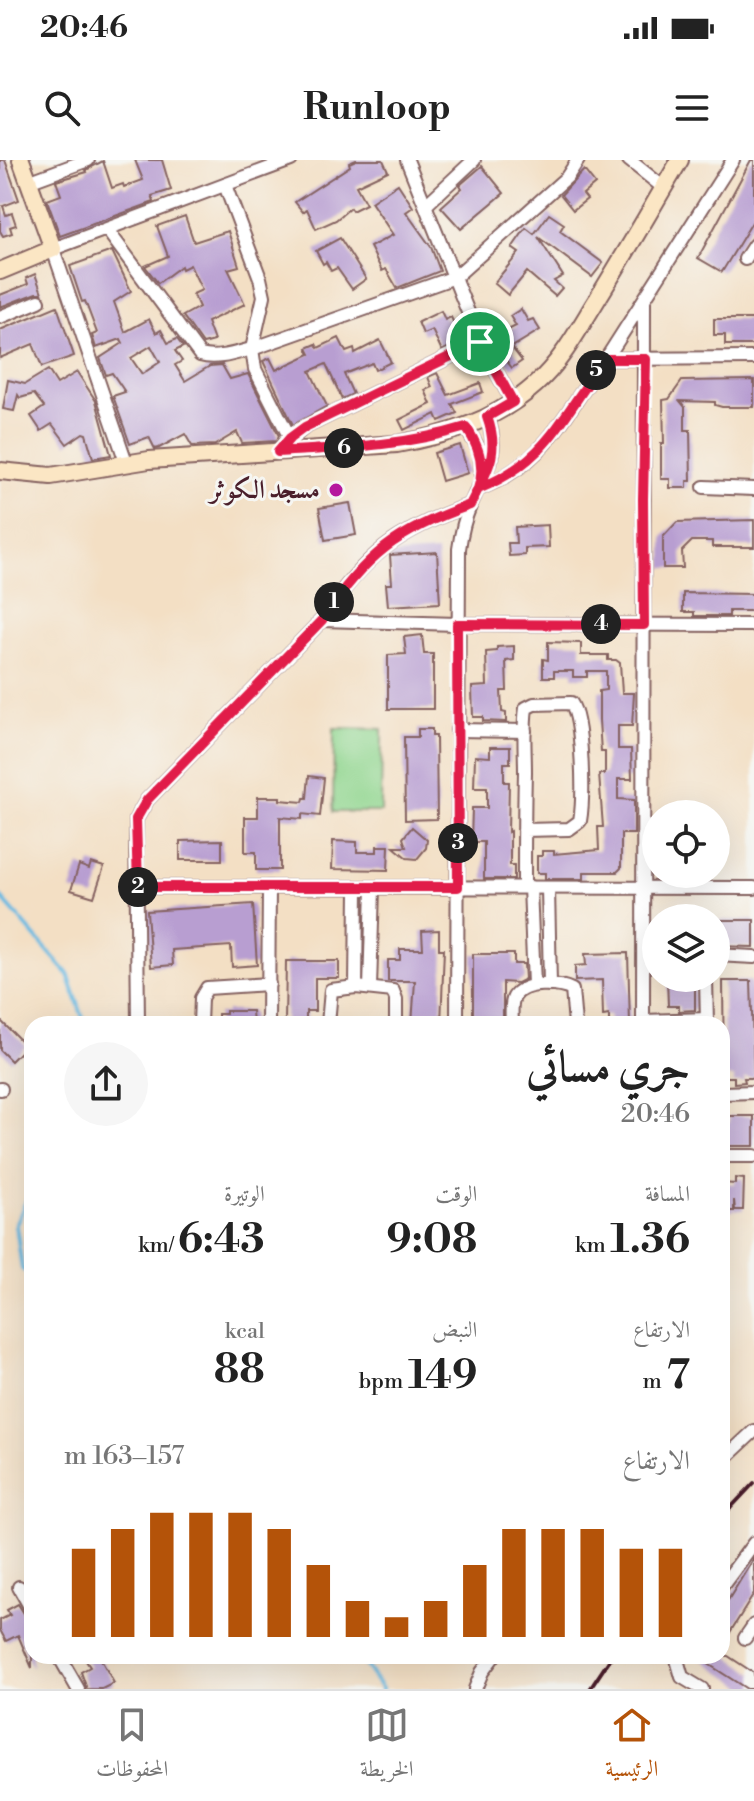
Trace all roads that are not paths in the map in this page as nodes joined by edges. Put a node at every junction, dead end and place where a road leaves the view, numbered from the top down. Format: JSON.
{"nodes":[{"id":1,"x":21,"y":160,"type":"edge"},
{"id":2,"x":88,"y":160,"type":"edge"},
{"id":3,"x":291,"y":160,"type":"edge"},
{"id":4,"x":407,"y":160,"type":"edge"},
{"id":5,"x":474,"y":160,"type":"edge"},
{"id":6,"x":578,"y":160,"type":"edge"},
{"id":7,"x":629,"y":160,"type":"edge"},
{"id":8,"x":680,"y":160,"type":"edge"},
{"id":9,"x":733,"y":160,"type":"edge"},
{"id":10,"x":28,"y":182,"type":"junction"},
{"id":11,"x":225,"y":185,"type":"junction"},
{"id":12,"x":664,"y":188,"type":"junction"},
{"id":13,"x":426,"y":205,"type":"junction"},
{"id":14,"x":108,"y":231,"type":"junction"},
{"id":15,"x":754,"y":245,"type":"edge"},
{"id":16,"x":53,"y":249,"type":"junction"},
{"id":17,"x":745,"y":259,"type":"dead end"},
{"id":18,"x":0,"y":271,"type":"edge"},
{"id":19,"x":455,"y":277,"type":"junction"},
{"id":20,"x":39,"y":301,"type":"dead end"},
{"id":21,"x":644,"y":302,"type":"junction"},
{"id":22,"x":0,"y":317,"type":"edge"},
{"id":23,"x":480,"y":342,"type":"junction"},
{"id":24,"x":252,"y":349,"type":"junction"},
{"id":25,"x":754,"y":358,"type":"edge"},
{"id":26,"x":606,"y":359,"type":"junction"},
{"id":27,"x":646,"y":359,"type":"junction"},
{"id":28,"x":513,"y":402,"type":"junction"},
{"id":29,"x":487,"y":417,"type":"junction"},
{"id":30,"x":466,"y":427,"type":"junction"},
{"id":31,"x":290,"y":438,"type":"junction"},
{"id":32,"x":278,"y":452,"type":"junction"},
{"id":33,"x":126,"y":462,"type":"junction"},
{"id":34,"x":0,"y":471,"type":"edge"},
{"id":35,"x":480,"y":484,"type":"junction"},
{"id":36,"x":704,"y":487,"type":"dead end"},
{"id":37,"x":754,"y":489,"type":"edge"},
{"id":38,"x":470,"y":505,"type":"junction"},
{"id":39,"x":322,"y":620,"type":"junction"},
{"id":40,"x":457,"y":624,"type":"junction"},
{"id":41,"x":644,"y":625,"type":"junction"},
{"id":42,"x":754,"y":625,"type":"edge"},
{"id":43,"x":457,"y":730,"type":"junction"},
{"id":44,"x":525,"y":731,"type":"junction"},
{"id":45,"x":643,"y":800,"type":"edge"},
{"id":46,"x":524,"y":830,"type":"junction"},
{"id":47,"x":138,"y":887,"type":"junction"},
{"id":48,"x":269,"y":887,"type":"junction"},
{"id":49,"x":458,"y":887,"type":"junction"},
{"id":50,"x":527,"y":887,"type":"junction"},
{"id":51,"x":642,"y":887,"type":"edge"},
{"id":52,"x":357,"y":888,"type":"junction"},
{"id":53,"x":373,"y":888,"type":"junction"},
{"id":54,"x":548,"y":888,"type":"junction"},
{"id":55,"x":643,"y":888,"type":"edge"},
{"id":56,"x":730,"y":888,"type":"edge"},
{"id":57,"x":754,"y":888,"type":"edge"},
{"id":58,"x":730,"y":956,"type":"edge"},
{"id":59,"x":754,"y":957,"type":"edge"},
{"id":60,"x":269,"y":984,"type":"junction"},
{"id":61,"x":534,"y":985,"type":"junction"},
{"id":62,"x":550,"y":985,"type":"junction"},
{"id":63,"x":356,"y":987,"type":"junction"},
{"id":64,"x":370,"y":988,"type":"junction"},
{"id":65,"x":706,"y":992,"type":"edge"},
{"id":66,"x":138,"y":1016,"type":"edge"},
{"id":67,"x":200,"y":1016,"type":"edge"},
{"id":68,"x":268,"y":1016,"type":"edge"},
{"id":69,"x":329,"y":1016,"type":"edge"},
{"id":70,"x":396,"y":1016,"type":"edge"},
{"id":71,"x":457,"y":1016,"type":"edge"},
{"id":72,"x":512,"y":1016,"type":"edge"},
{"id":73,"x":574,"y":1016,"type":"edge"},
{"id":74,"x":643,"y":1016,"type":"edge"},
{"id":75,"x":707,"y":1016,"type":"edge"},
{"id":76,"x":754,"y":1092,"type":"edge"},
{"id":77,"x":730,"y":1093,"type":"edge"},
{"id":78,"x":730,"y":1156,"type":"edge"},
{"id":79,"x":754,"y":1156,"type":"edge"},
{"id":80,"x":754,"y":1431,"type":"edge"},
{"id":81,"x":730,"y":1454,"type":"edge"},
{"id":82,"x":754,"y":1543,"type":"edge"},
{"id":83,"x":730,"y":1575,"type":"edge"},
{"id":84,"x":19,"y":1587,"type":"dead end"},
{"id":85,"x":24,"y":1596,"type":"edge"},
{"id":86,"x":754,"y":1625,"type":"edge"},
{"id":87,"x":745,"y":1638,"type":"dead end"},
{"id":88,"x":64,"y":1664,"type":"edge"},
{"id":89,"x":488,"y":1664,"type":"edge"},
{"id":90,"x":678,"y":1664,"type":"edge"},
{"id":91,"x":78,"y":1689,"type":"edge"},
{"id":92,"x":475,"y":1689,"type":"edge"},
{"id":93,"x":702,"y":1689,"type":"edge"}],
"edges":[{"from":1,"to":10,"type":"street"},
{"from":2,"to":10,"type":"street"},
{"from":3,"to":11,"type":"street"},
{"from":4,"to":13,"type":"street"},
{"from":5,"to":13,"type":"street"},
{"from":6,"to":19,"type":"street"},
{"from":7,"to":12,"type":"street"},
{"from":8,"to":12,"type":"street"},
{"from":9,"to":21,"type":"street"},
{"from":10,"to":16,"type":"street"},
{"from":11,"to":14,"type":"street"},
{"from":11,"to":24,"type":"street"},
{"from":12,"to":28,"type":"street"},
{"from":13,"to":19,"type":"street"},
{"from":14,"to":16,"type":"street"},
{"from":14,"to":24,"type":"street"},
{"from":15,"to":17,"type":"street"},
{"from":16,"to":18,"type":"street"},
{"from":16,"to":33,"type":"street"},
{"from":19,"to":23,"type":"street"},
{"from":19,"to":24,"type":"street"},
{"from":20,"to":22,"type":"street"},
{"from":21,"to":26,"type":"street"},
{"from":21,"to":27,"type":"street"},
{"from":23,"to":28,"type":"street"},
{"from":23,"to":31,"type":"street"},
{"from":24,"to":31,"type":"street"},
{"from":25,"to":27,"type":"street"},
{"from":26,"to":27,"type":"street"},
{"from":26,"to":35,"type":"street"},
{"from":27,"to":41,"type":"street"},
{"from":28,"to":29,"type":"street"},
{"from":29,"to":30,"type":"street"},
{"from":29,"to":35,"type":"street"},
{"from":30,"to":32,"type":"street"},
{"from":30,"to":35,"type":"street"},
{"from":31,"to":32,"type":"street"},
{"from":32,"to":33,"type":"street"},
{"from":33,"to":34,"type":"street"},
{"from":35,"to":38,"type":"street"},
{"from":36,"to":37,"type":"street"},
{"from":38,"to":39,"type":"street"},
{"from":38,"to":40,"type":"street"},
{"from":39,"to":40,"type":"street"},
{"from":39,"to":47,"type":"street"},
{"from":40,"to":41,"type":"street"},
{"from":40,"to":43,"type":"street"},
{"from":41,"to":42,"type":"street"},
{"from":41,"to":45,"type":"street"},
{"from":43,"to":44,"type":"street"},
{"from":43,"to":49,"type":"street"},
{"from":44,"to":46,"type":"street"},
{"from":44,"to":46,"type":"street"},
{"from":46,"to":50,"type":"street"},
{"from":47,"to":48,"type":"street"},
{"from":47,"to":66,"type":"street"},
{"from":48,"to":52,"type":"street"},
{"from":48,"to":60,"type":"street"},
{"from":49,"to":50,"type":"street"},
{"from":49,"to":53,"type":"street"},
{"from":49,"to":71,"type":"street"},
{"from":50,"to":54,"type":"street"},
{"from":50,"to":61,"type":"street"},
{"from":51,"to":54,"type":"street"},
{"from":52,"to":53,"type":"street"},
{"from":52,"to":63,"type":"street"},
{"from":53,"to":64,"type":"street"},
{"from":54,"to":62,"type":"street"},
{"from":55,"to":74,"type":"street"},
{"from":56,"to":57,"type":"street"},
{"from":58,"to":59,"type":"street"},
{"from":60,"to":67,"type":"street"},
{"from":60,"to":68,"type":"street"},
{"from":61,"to":62,"type":"street"},
{"from":61,"to":72,"type":"street"},
{"from":62,"to":73,"type":"street"},
{"from":63,"to":64,"type":"street"},
{"from":63,"to":69,"type":"street"},
{"from":64,"to":70,"type":"street"},
{"from":65,"to":75,"type":"street"},
{"from":76,"to":77,"type":"street"},
{"from":78,"to":79,"type":"street"},
{"from":80,"to":81,"type":"street"},
{"from":82,"to":83,"type":"street"},
{"from":84,"to":85,"type":"street"},
{"from":86,"to":87,"type":"street"},
{"from":88,"to":91,"type":"street"},
{"from":89,"to":92,"type":"street"},
{"from":90,"to":93,"type":"street"}]}
